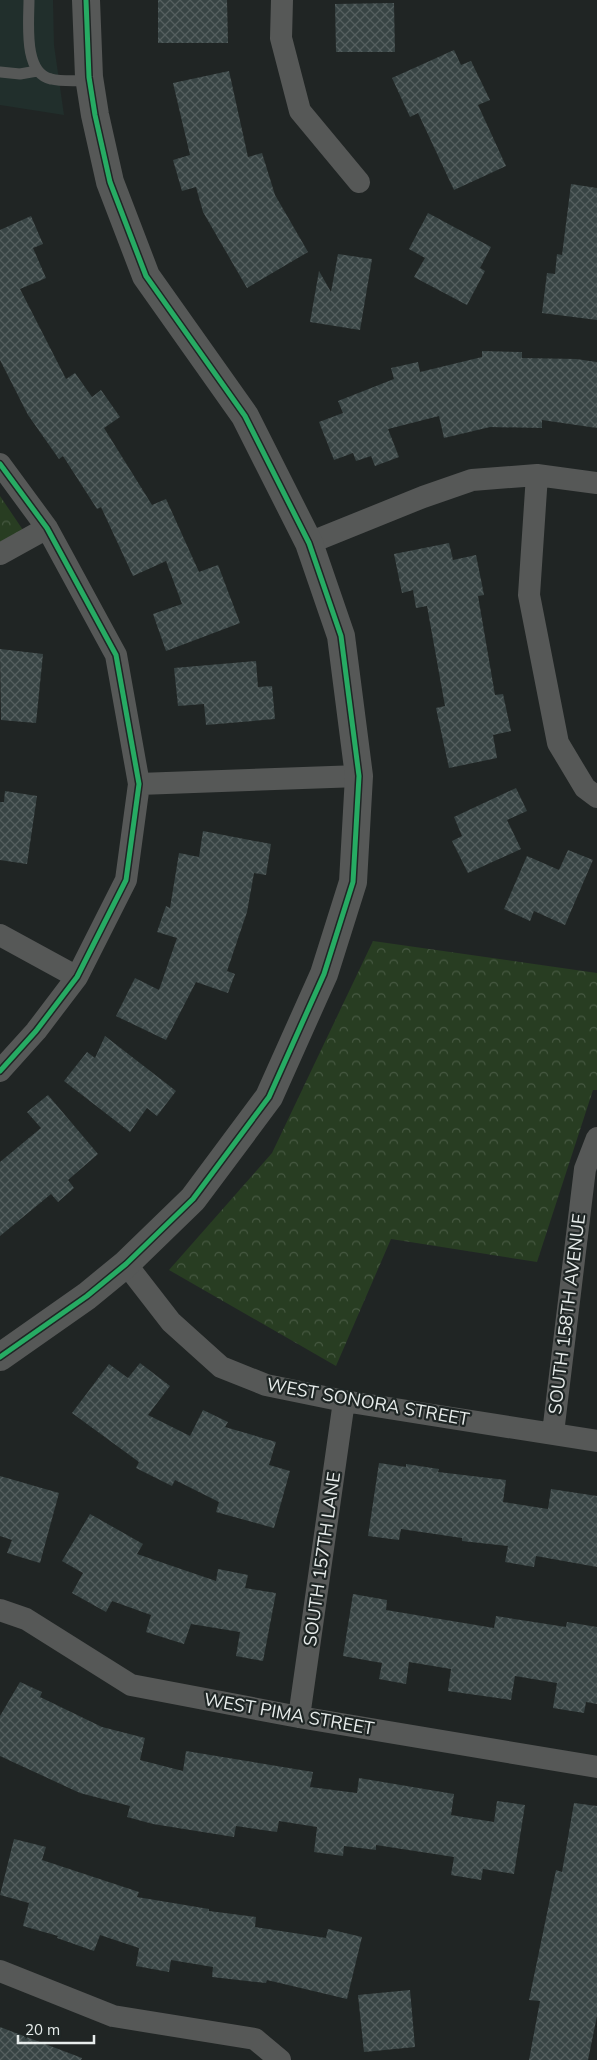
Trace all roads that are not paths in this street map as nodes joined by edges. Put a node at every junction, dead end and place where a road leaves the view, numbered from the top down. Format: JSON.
{"nodes":[{"id":1,"x":29,"y":0,"type":"edge"},
{"id":2,"x":86,"y":0,"type":"edge"},
{"id":3,"x":282,"y":0,"type":"edge"},
{"id":4,"x":36,"y":71,"type":"junction"},
{"id":5,"x":0,"y":72,"type":"edge"},
{"id":6,"x":90,"y":81,"type":"junction"},
{"id":7,"x":359,"y":182,"type":"dead end"},
{"id":8,"x":0,"y":464,"type":"edge"},
{"id":9,"x":537,"y":475,"type":"junction"},
{"id":10,"x":597,"y":483,"type":"edge"},
{"id":11,"x":47,"y":528,"type":"junction"},
{"id":12,"x":309,"y":543,"type":"junction"},
{"id":13,"x":0,"y":554,"type":"edge"},
{"id":14,"x":359,"y":776,"type":"junction"},
{"id":15,"x":139,"y":784,"type":"junction"},
{"id":16,"x":591,"y":792,"type":"edge"},
{"id":17,"x":0,"y":935,"type":"edge"},
{"id":18,"x":77,"y":977,"type":"junction"},
{"id":19,"x":0,"y":1071,"type":"edge"},
{"id":20,"x":597,"y":1138,"type":"edge"},
{"id":21,"x":126,"y":1264,"type":"junction"},
{"id":22,"x":0,"y":1357,"type":"edge"},
{"id":23,"x":344,"y":1401,"type":"junction"},
{"id":24,"x":553,"y":1433,"type":"junction"},
{"id":25,"x":597,"y":1441,"type":"edge"},
{"id":26,"x":0,"y":1610,"type":"edge"},
{"id":27,"x":299,"y":1717,"type":"junction"},
{"id":28,"x":597,"y":1767,"type":"edge"},
{"id":29,"x":0,"y":1971,"type":"edge"},
{"id":30,"x":280,"y":2060,"type":"edge"}],
"edges":[{"from":1,"to":4,"type":"lane"},
{"from":2,"to":6,"type":"street"},
{"from":3,"to":7,"type":"street"},
{"from":4,"to":5,"type":"lane"},
{"from":4,"to":6,"type":"lane"},
{"from":6,"to":12,"type":"street"},
{"from":8,"to":11,"type":"street"},
{"from":9,"to":10,"type":"street"},
{"from":9,"to":12,"type":"street"},
{"from":9,"to":16,"type":"street"},
{"from":11,"to":13,"type":"street"},
{"from":11,"to":15,"type":"street"},
{"from":12,"to":14,"type":"street"},
{"from":14,"to":15,"type":"street"},
{"from":14,"to":21,"type":"street"},
{"from":15,"to":18,"type":"street"},
{"from":17,"to":18,"type":"street"},
{"from":18,"to":19,"type":"street"},
{"from":20,"to":24,"type":"street","name":"SOUTH 158TH AVENUE"},
{"from":21,"to":22,"type":"street"},
{"from":21,"to":23,"type":"street","name":"WEST SONORA STREET"},
{"from":23,"to":24,"type":"street","name":"WEST SONORA STREET"},
{"from":23,"to":27,"type":"street","name":"SOUTH 157TH LANE"},
{"from":24,"to":25,"type":"street","name":"WEST SONORA STREET"},
{"from":26,"to":27,"type":"street","name":"WEST PIMA STREET"},
{"from":27,"to":28,"type":"street","name":"WEST PIMA STREET"},
{"from":29,"to":30,"type":"street"}]}
